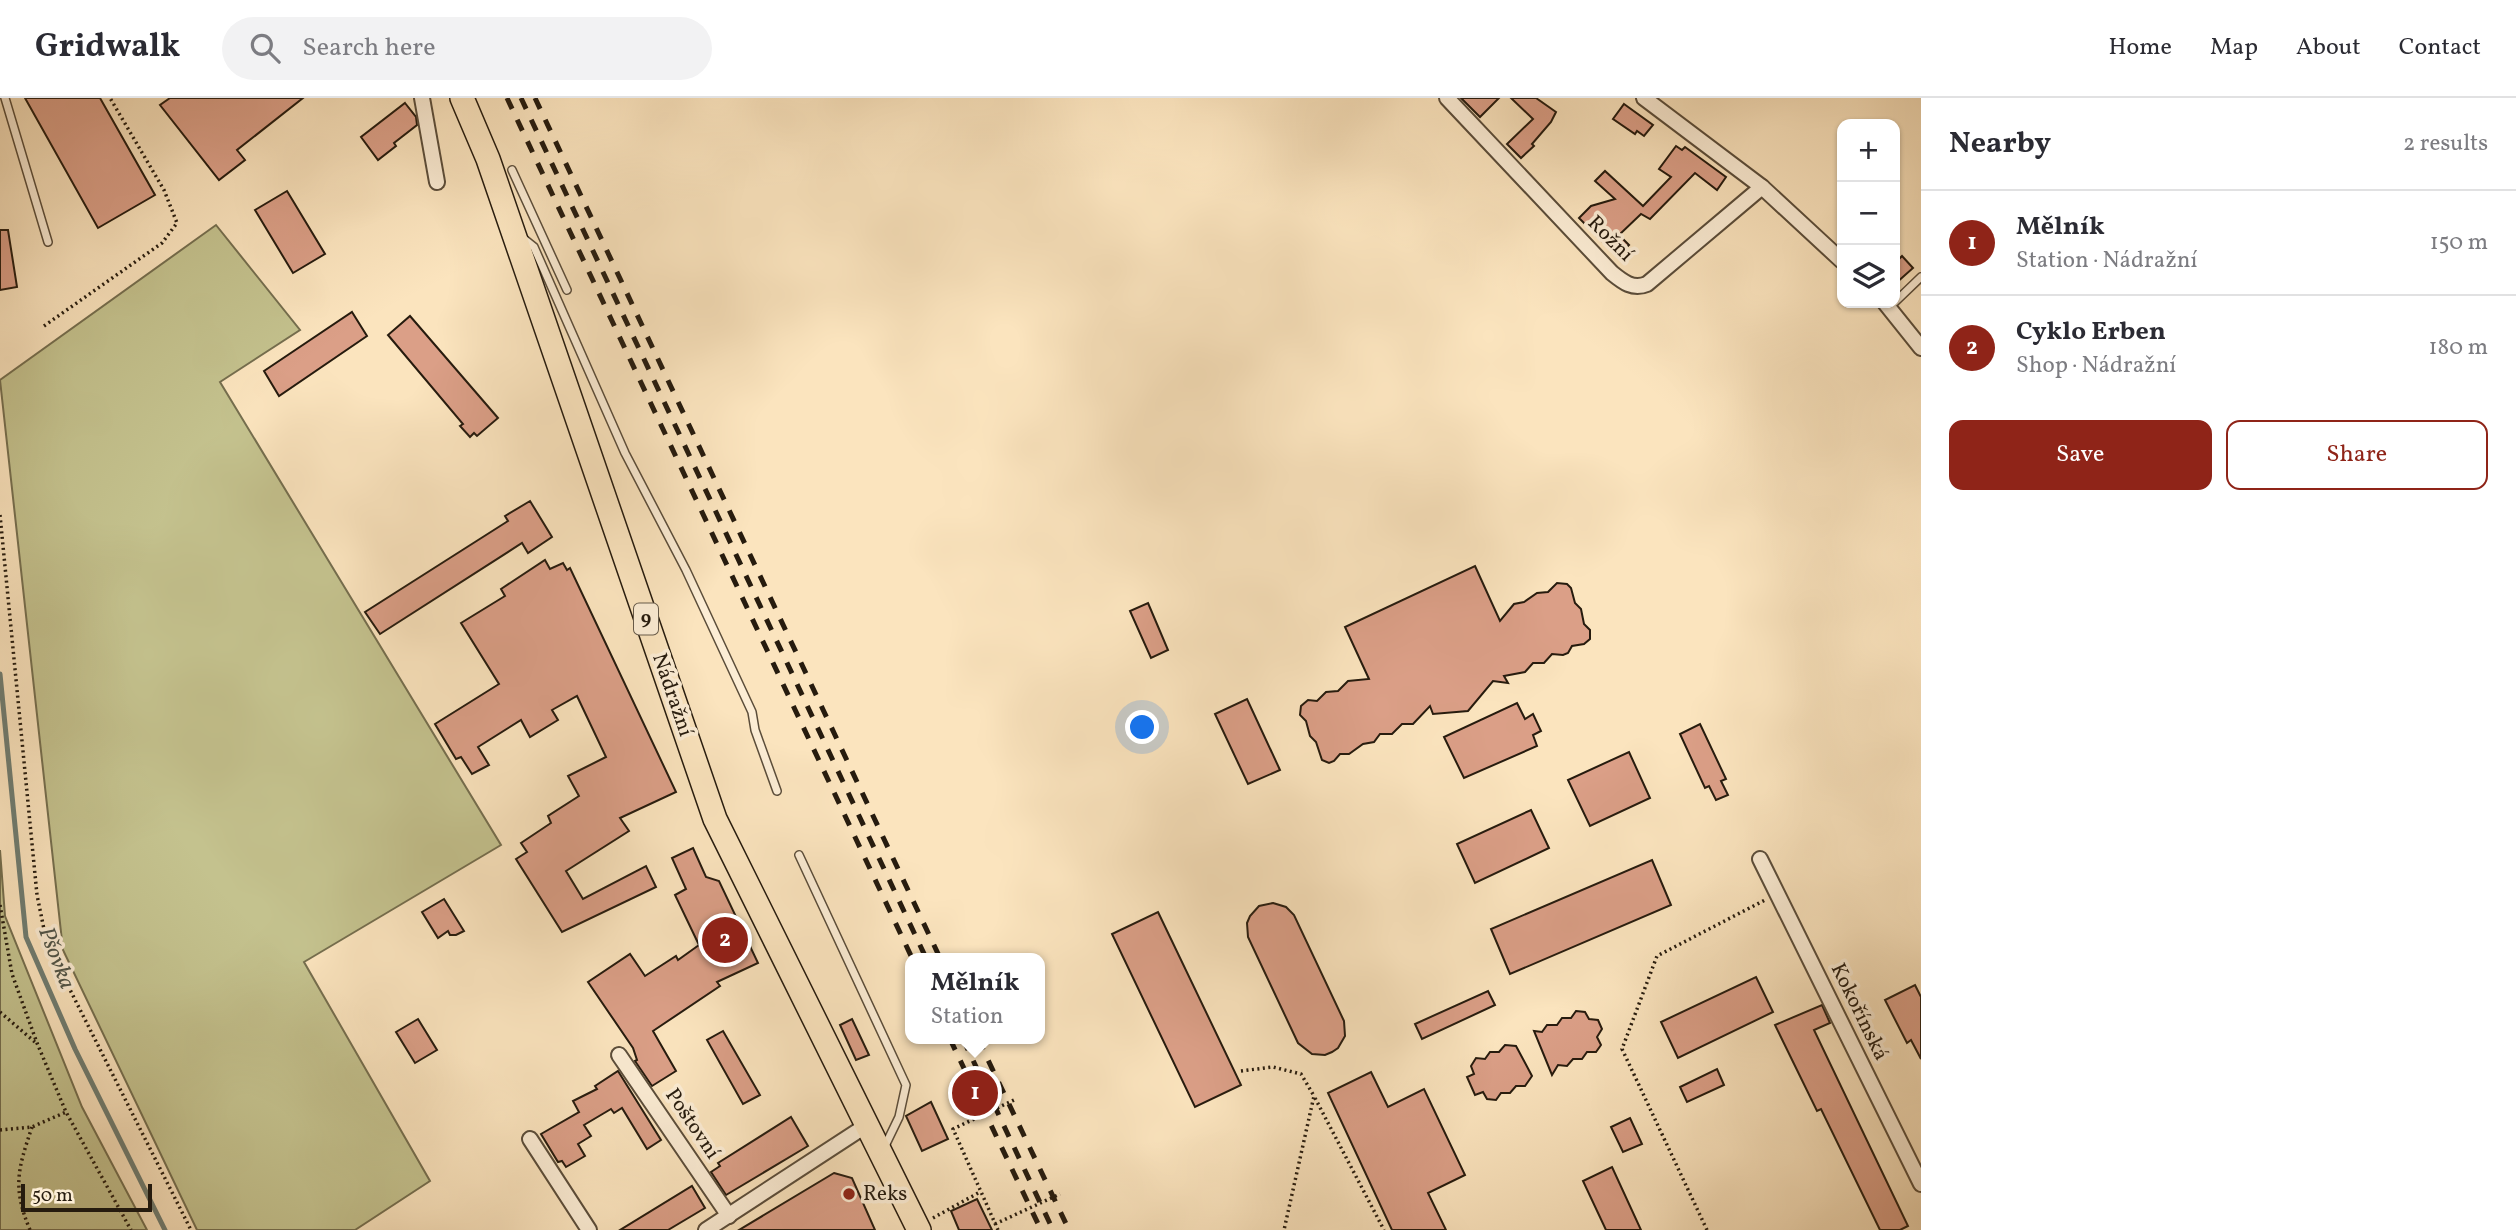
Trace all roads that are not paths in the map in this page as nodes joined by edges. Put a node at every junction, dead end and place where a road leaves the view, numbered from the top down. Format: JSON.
{"nodes":[{"id":1,"x":5,"y":98,"type":"edge"},
{"id":2,"x":422,"y":98,"type":"edge"},
{"id":3,"x":462,"y":98,"type":"edge"},
{"id":4,"x":1447,"y":98,"type":"edge"},
{"id":5,"x":1644,"y":98,"type":"edge"},
{"id":6,"x":512,"y":170,"type":"dead end"},
{"id":7,"x":437,"y":182,"type":"dead end"},
{"id":8,"x":1762,"y":187,"type":"junction"},
{"id":9,"x":536,"y":221,"type":"junction"},
{"id":10,"x":512,"y":231,"type":"junction"},
{"id":11,"x":48,"y":242,"type":"dead end"},
{"id":12,"x":1837,"y":256,"type":"edge"},
{"id":13,"x":1921,"y":277,"type":"edge"},
{"id":14,"x":567,"y":290,"type":"dead end"},
{"id":15,"x":1900,"y":295,"type":"edge"},
{"id":16,"x":1894,"y":308,"type":"edge"},
{"id":17,"x":1921,"y":348,"type":"edge"},
{"id":18,"x":777,"y":791,"type":"dead end"},
{"id":19,"x":799,"y":855,"type":"dead end"},
{"id":20,"x":1760,"y":859,"type":"dead end"},
{"id":21,"x":619,"y":1055,"type":"dead end"},
{"id":22,"x":867,"y":1125,"type":"junction"},
{"id":23,"x":530,"y":1139,"type":"dead end"},
{"id":24,"x":881,"y":1154,"type":"junction"},
{"id":25,"x":1921,"y":1184,"type":"edge"},
{"id":26,"x":729,"y":1216,"type":"junction"},
{"id":27,"x":925,"y":1225,"type":"edge"},
{"id":28,"x":589,"y":1230,"type":"edge"},
{"id":29,"x":706,"y":1230,"type":"edge"}],
"edges":[{"from":1,"to":11,"type":"lane"},
{"from":2,"to":7,"type":"street"},
{"from":3,"to":10,"type":"main road","name":"Nádražní","number":"9"},
{"from":4,"to":8,"type":"street","name":"Rožní"},
{"from":5,"to":8,"type":"street"},
{"from":6,"to":9,"type":"lane"},
{"from":8,"to":12,"type":"street"},
{"from":9,"to":10,"type":"lane"},
{"from":9,"to":14,"type":"lane"},
{"from":10,"to":18,"type":"lane"},
{"from":10,"to":22,"type":"main road","name":"Nádražní","number":"9"},
{"from":13,"to":15,"type":"lane"},
{"from":16,"to":17,"type":"street"},
{"from":19,"to":24,"type":"lane"},
{"from":20,"to":25,"type":"street","name":"Kokořínská"},
{"from":21,"to":26,"type":"street","name":"Poštovní"},
{"from":22,"to":24,"type":"main road","name":"Nádražní","number":"9"},
{"from":22,"to":26,"type":"street"},
{"from":23,"to":28,"type":"street"},
{"from":24,"to":27,"type":"main road","name":"Nádražní","number":"9"},
{"from":26,"to":29,"type":"street"}]}
